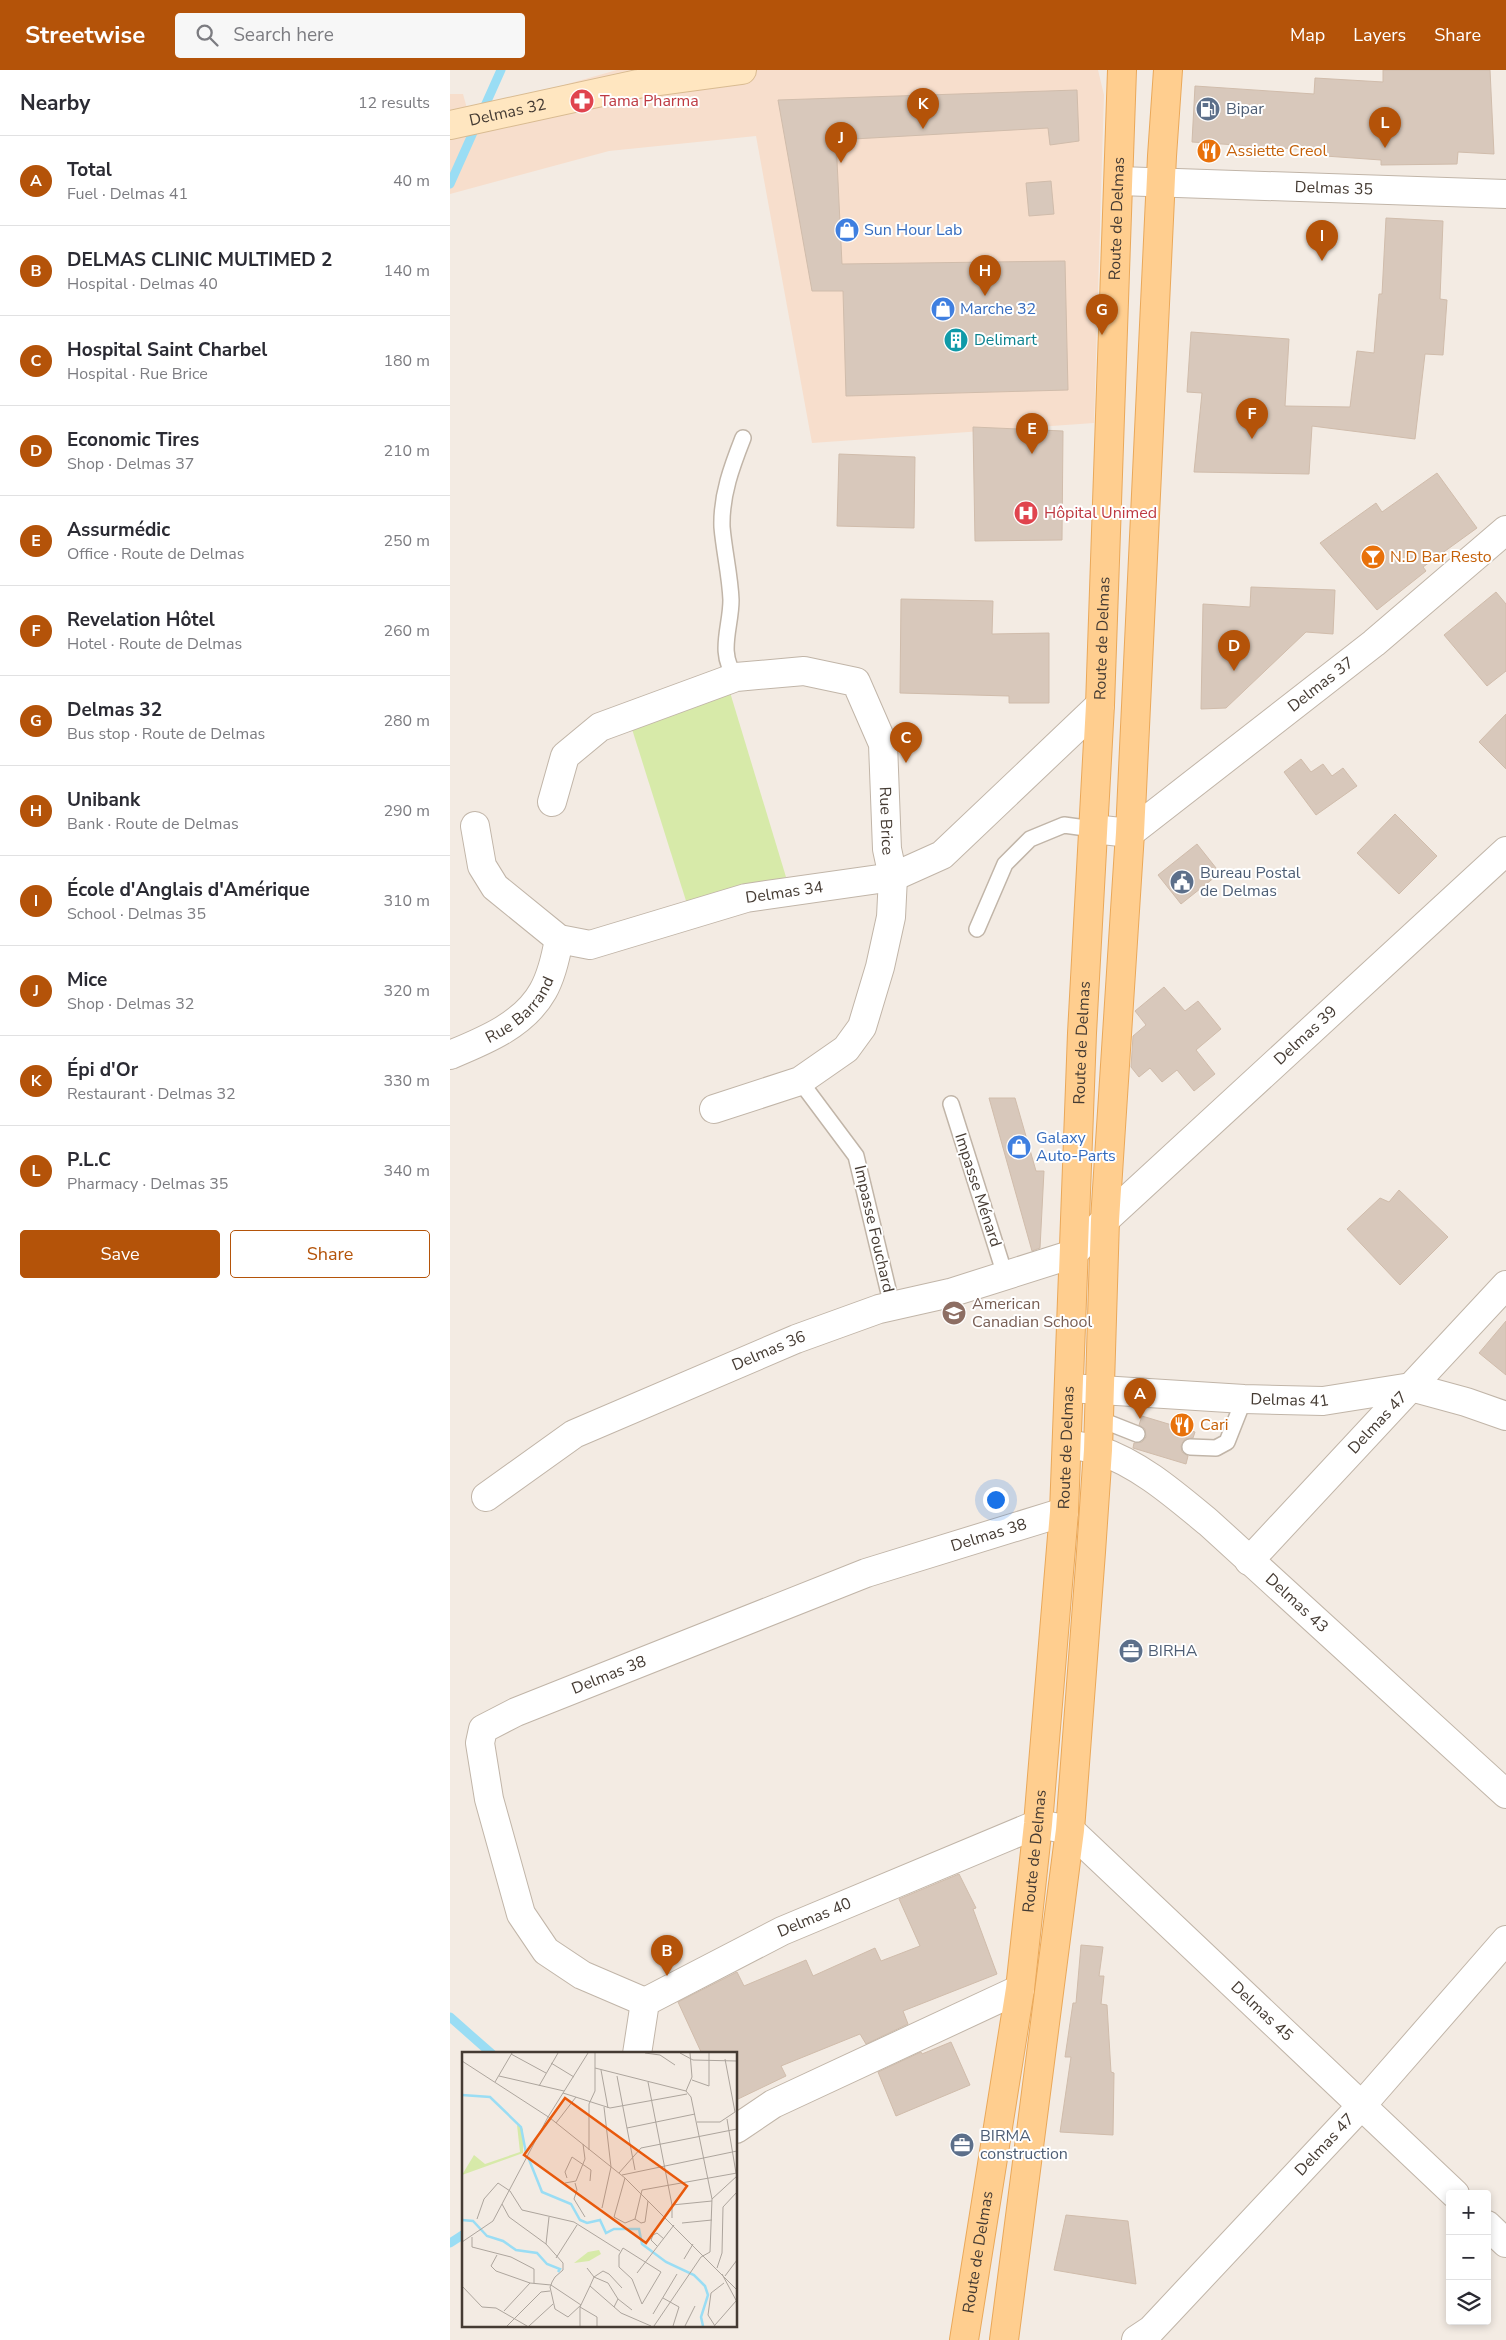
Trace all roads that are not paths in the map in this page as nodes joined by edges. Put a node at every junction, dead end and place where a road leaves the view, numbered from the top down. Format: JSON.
{"nodes":[{"id":1,"x":742,"y":70,"type":"edge"},
{"id":2,"x":1122,"y":70,"type":"edge"},
{"id":3,"x":1170,"y":73,"type":"edge"},
{"id":4,"x":450,"y":125,"type":"edge"},
{"id":5,"x":1119,"y":181,"type":"junction"},
{"id":6,"x":1161,"y":182,"type":"junction"},
{"id":7,"x":1506,"y":194,"type":"edge"},
{"id":8,"x":743,"y":438,"type":"dead end"},
{"id":9,"x":1506,"y":530,"type":"edge"},
{"id":10,"x":736,"y":677,"type":"junction"},
{"id":11,"x":1100,"y":705,"type":"junction"},
{"id":12,"x":552,"y":802,"type":"dead end"},
{"id":13,"x":475,"y":826,"type":"dead end"},
{"id":14,"x":1093,"y":829,"type":"junction"},
{"id":15,"x":1130,"y":833,"type":"junction"},
{"id":16,"x":1506,"y":851,"type":"edge"},
{"id":17,"x":894,"y":876,"type":"junction"},
{"id":18,"x":977,"y":929,"type":"dead end"},
{"id":19,"x":559,"y":939,"type":"junction"},
{"id":20,"x":450,"y":1056,"type":"edge"},
{"id":21,"x":800,"y":1081,"type":"junction"},
{"id":22,"x":951,"y":1104,"type":"dead end"},
{"id":23,"x":714,"y":1109,"type":"dead end"},
{"id":24,"x":1105,"y":1220,"type":"junction"},
{"id":25,"x":1073,"y":1254,"type":"junction"},
{"id":26,"x":1005,"y":1275,"type":"junction"},
{"id":27,"x":1506,"y":1285,"type":"edge"},
{"id":28,"x":892,"y":1306,"type":"junction"},
{"id":29,"x":1411,"y":1387,"type":"junction"},
{"id":30,"x":1069,"y":1388,"type":"junction"},
{"id":31,"x":1099,"y":1389,"type":"junction"},
{"id":32,"x":1244,"y":1399,"type":"junction"},
{"id":33,"x":1506,"y":1416,"type":"edge"},
{"id":34,"x":1099,"y":1420,"type":"junction"},
{"id":35,"x":1137,"y":1434,"type":"dead end"},
{"id":36,"x":1067,"y":1444,"type":"junction"},
{"id":37,"x":1190,"y":1447,"type":"dead end"},
{"id":38,"x":1098,"y":1450,"type":"junction"},
{"id":39,"x":486,"y":1497,"type":"dead end"},
{"id":40,"x":1064,"y":1512,"type":"junction"},
{"id":41,"x":1249,"y":1561,"type":"junction"},
{"id":42,"x":1506,"y":1794,"type":"edge"},
{"id":43,"x":1038,"y":1824,"type":"junction"},
{"id":44,"x":1070,"y":1830,"type":"junction"},
{"id":45,"x":1506,"y":1940,"type":"edge"},
{"id":46,"x":1020,"y":1989,"type":"junction"},
{"id":47,"x":645,"y":2002,"type":"junction"},
{"id":48,"x":637,"y":2052,"type":"edge"},
{"id":49,"x":1362,"y":2105,"type":"junction"},
{"id":50,"x":738,"y":2128,"type":"edge"},
{"id":51,"x":1451,"y":2190,"type":"edge"},
{"id":52,"x":1491,"y":2229,"type":"edge"},
{"id":53,"x":1506,"y":2243,"type":"edge"},
{"id":54,"x":1149,"y":2337,"type":"edge"},
{"id":55,"x":964,"y":2340,"type":"edge"},
{"id":56,"x":1004,"y":2340,"type":"edge"}],
"edges":[{"from":1,"to":4,"type":"street","name":"Delmas 32"},
{"from":2,"to":5,"type":"main road","name":"Route de Delmas"},
{"from":3,"to":6,"type":"main road","name":"Route de Delmas"},
{"from":5,"to":6,"type":"street","name":"Delmas 35"},
{"from":5,"to":11,"type":"main road","name":"Route de Delmas"},
{"from":6,"to":7,"type":"street","name":"Delmas 35"},
{"from":6,"to":15,"type":"main road","name":"Route de Delmas"},
{"from":8,"to":10,"type":"lane"},
{"from":9,"to":15,"type":"street","name":"Delmas 37"},
{"from":10,"to":12,"type":"street","name":"Rue Brice"},
{"from":10,"to":17,"type":"street","name":"Rue Brice"},
{"from":11,"to":14,"type":"main road","name":"Route de Delmas"},
{"from":11,"to":17,"type":"street","name":"Delmas 34"},
{"from":13,"to":19,"type":"street","name":"Delmas 34"},
{"from":14,"to":15,"type":"street"},
{"from":14,"to":18,"type":"lane"},
{"from":14,"to":25,"type":"main road","name":"Route de Delmas"},
{"from":15,"to":24,"type":"main road","name":"Route de Delmas"},
{"from":16,"to":24,"type":"street","name":"Delmas 39"},
{"from":17,"to":19,"type":"street","name":"Delmas 34"},
{"from":17,"to":21,"type":"street","name":"Rue Brice"},
{"from":19,"to":20,"type":"street","name":"Rue Barrand"},
{"from":21,"to":23,"type":"street","name":"Rue Brice"},
{"from":21,"to":28,"type":"lane","name":"Impasse Fouchard"},
{"from":22,"to":26,"type":"lane","name":"Impasse Ménard"},
{"from":24,"to":25,"type":"street","name":"Delmas 39"},
{"from":24,"to":31,"type":"main road","name":"Route de Delmas"},
{"from":25,"to":26,"type":"street","name":"Delmas 36"},
{"from":25,"to":30,"type":"main road","name":"Route de Delmas"},
{"from":26,"to":28,"type":"street","name":"Delmas 36"},
{"from":27,"to":29,"type":"street","name":"Delmas 47"},
{"from":28,"to":39,"type":"street","name":"Delmas 36"},
{"from":29,"to":32,"type":"street","name":"Delmas 41"},
{"from":29,"to":33,"type":"street","name":"Delmas 41"},
{"from":29,"to":41,"type":"street","name":"Delmas 47"},
{"from":30,"to":31,"type":"street","name":"Delmas 41"},
{"from":30,"to":36,"type":"main road","name":"Route de Delmas"},
{"from":31,"to":32,"type":"street","name":"Delmas 41"},
{"from":31,"to":34,"type":"main road","name":"Route de Delmas"},
{"from":32,"to":37,"type":"lane"},
{"from":34,"to":35,"type":"lane"},
{"from":34,"to":38,"type":"main road","name":"Route de Delmas"},
{"from":36,"to":38,"type":"street","name":"Delmas 43"},
{"from":36,"to":40,"type":"main road","name":"Route de Delmas"},
{"from":38,"to":41,"type":"street","name":"Delmas 43"},
{"from":38,"to":44,"type":"main road","name":"Route de Delmas"},
{"from":40,"to":43,"type":"main road","name":"Route de Delmas"},
{"from":40,"to":47,"type":"street","name":"Delmas 38"},
{"from":41,"to":42,"type":"street","name":"Delmas 43"},
{"from":43,"to":44,"type":"street"},
{"from":43,"to":46,"type":"main road","name":"Route de Delmas"},
{"from":43,"to":47,"type":"street","name":"Delmas 40"},
{"from":44,"to":49,"type":"street","name":"Delmas 45"},
{"from":44,"to":56,"type":"main road","name":"Route de Delmas"},
{"from":45,"to":49,"type":"street","name":"Delmas 47"},
{"from":46,"to":50,"type":"street"},
{"from":46,"to":55,"type":"main road","name":"Route de Delmas"},
{"from":47,"to":48,"type":"street"},
{"from":49,"to":51,"type":"street","name":"Delmas 45"},
{"from":49,"to":54,"type":"street","name":"Delmas 47"},
{"from":52,"to":53,"type":"street"}]}
